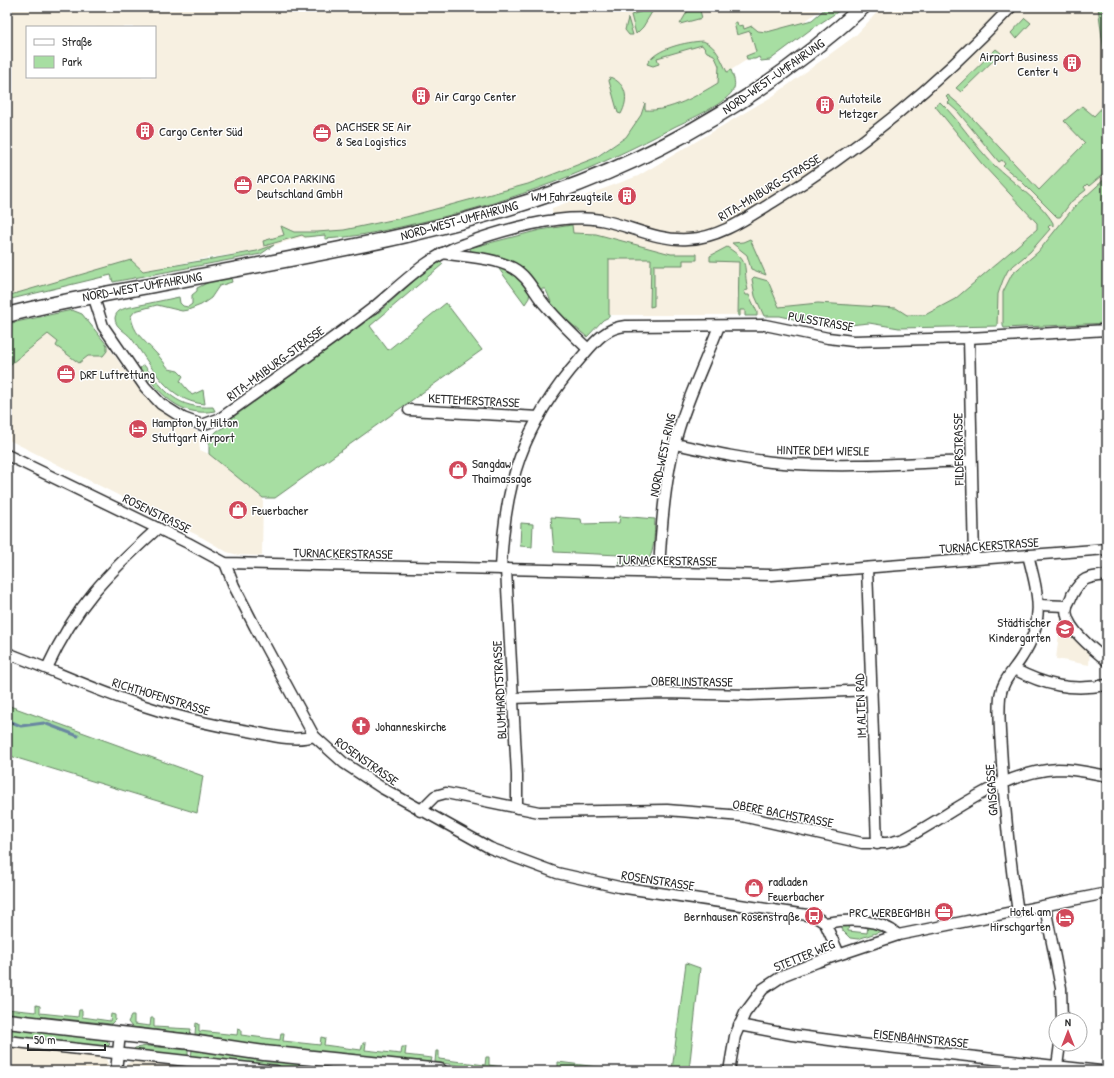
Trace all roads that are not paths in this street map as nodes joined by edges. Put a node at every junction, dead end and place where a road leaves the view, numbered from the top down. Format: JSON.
{"nodes":[{"id":1,"x":863,"y":7,"type":"edge"},
{"id":2,"x":1011,"y":7,"type":"edge"},
{"id":3,"x":442,"y":253,"type":"junction"},
{"id":4,"x":93,"y":295,"type":"junction"},
{"id":5,"x":7,"y":315,"type":"edge"},
{"id":6,"x":719,"y":326,"type":"junction"},
{"id":7,"x":1107,"y":330,"type":"edge"},
{"id":8,"x":969,"y":338,"type":"junction"},
{"id":9,"x":588,"y":349,"type":"junction"},
{"id":10,"x":408,"y":410,"type":"dead end"},
{"id":11,"x":539,"y":417,"type":"junction"},
{"id":12,"x":675,"y":444,"type":"junction"},
{"id":13,"x":7,"y":455,"type":"edge"},
{"id":14,"x":971,"y":461,"type":"junction"},
{"id":15,"x":158,"y":528,"type":"junction"},
{"id":16,"x":1107,"y":549,"type":"edge"},
{"id":17,"x":1028,"y":555,"type":"junction"},
{"id":18,"x":974,"y":559,"type":"junction"},
{"id":19,"x":225,"y":563,"type":"junction"},
{"id":20,"x":867,"y":568,"type":"junction"},
{"id":21,"x":503,"y":569,"type":"junction"},
{"id":22,"x":660,"y":573,"type":"junction"},
{"id":23,"x":1107,"y":575,"type":"edge"},
{"id":24,"x":1039,"y":605,"type":"junction"},
{"id":25,"x":1067,"y":606,"type":"junction"},
{"id":26,"x":7,"y":653,"type":"edge"},
{"id":27,"x":1107,"y":661,"type":"edge"},
{"id":28,"x":47,"y":668,"type":"junction"},
{"id":29,"x":1014,"y":668,"type":"junction"},
{"id":30,"x":1107,"y":685,"type":"edge"},
{"id":31,"x":872,"y":690,"type":"junction"},
{"id":32,"x":512,"y":698,"type":"junction"},
{"id":33,"x":314,"y":736,"type":"junction"},
{"id":34,"x":1107,"y":776,"type":"edge"},
{"id":35,"x":1003,"y":782,"type":"junction"},
{"id":36,"x":517,"y":808,"type":"junction"},
{"id":37,"x":420,"y":810,"type":"junction"},
{"id":38,"x":877,"y":844,"type":"junction"},
{"id":39,"x":1107,"y":894,"type":"edge"},
{"id":40,"x":1045,"y":906,"type":"junction"},
{"id":41,"x":1018,"y":912,"type":"junction"},
{"id":42,"x":825,"y":923,"type":"junction"},
{"id":43,"x":898,"y":936,"type":"junction"},
{"id":44,"x":839,"y":954,"type":"junction"},
{"id":45,"x":1062,"y":1012,"type":"edge"},
{"id":46,"x":7,"y":1022,"type":"edge"},
{"id":47,"x":739,"y":1025,"type":"junction"},
{"id":48,"x":120,"y":1034,"type":"junction"},
{"id":49,"x":7,"y":1041,"type":"edge"},
{"id":50,"x":1059,"y":1052,"type":"edge"},
{"id":51,"x":118,"y":1054,"type":"junction"},
{"id":52,"x":1057,"y":1066,"type":"junction"},
{"id":53,"x":116,"y":1071,"type":"edge"},
{"id":54,"x":276,"y":1071,"type":"edge"},
{"id":55,"x":440,"y":1071,"type":"edge"},
{"id":56,"x":729,"y":1071,"type":"edge"},
{"id":57,"x":1100,"y":1071,"type":"edge"}],
"edges":[{"from":1,"to":4,"type":"main road","name":"NORD-WEST-UMFAHRUNG"},
{"from":2,"to":3,"type":"street","name":"RITA-MAIBURG-STRASSE"},
{"from":3,"to":4,"type":"street","name":"RITA-MAIBURG-STRASSE"},
{"from":3,"to":9,"type":"street"},
{"from":4,"to":5,"type":"main road","name":"NORD-WEST-UMFAHRUNG"},
{"from":6,"to":8,"type":"street","name":"PULSSTRASSE"},
{"from":6,"to":9,"type":"street","name":"PULSSTRASSE"},
{"from":6,"to":12,"type":"street","name":"NORD-WEST-RING"},
{"from":7,"to":8,"type":"street","name":"PULSSTRASSE"},
{"from":8,"to":14,"type":"street","name":"FILDERSTRASSE"},
{"from":9,"to":11,"type":"street"},
{"from":10,"to":11,"type":"street","name":"KETTEMERSTRASSE"},
{"from":11,"to":21,"type":"street"},
{"from":12,"to":14,"type":"street","name":"HINTER DEM WIESLE"},
{"from":12,"to":22,"type":"street","name":"NORD-WEST-RING"},
{"from":13,"to":15,"type":"street","name":"ROSENSTRASSE"},
{"from":14,"to":18,"type":"street","name":"FILDERSTRASSE"},
{"from":15,"to":19,"type":"street","name":"ROSENSTRASSE"},
{"from":15,"to":28,"type":"street"},
{"from":16,"to":17,"type":"street","name":"TURNACKERSTRASSE"},
{"from":17,"to":18,"type":"street","name":"TURNACKERSTRASSE"},
{"from":17,"to":24,"type":"street","name":"GAISGASSE"},
{"from":18,"to":20,"type":"street","name":"TURNACKERSTRASSE"},
{"from":19,"to":21,"type":"street","name":"TURNACKERSTRASSE"},
{"from":19,"to":33,"type":"street","name":"ROSENSTRASSE"},
{"from":20,"to":22,"type":"street","name":"TURNACKERSTRASSE"},
{"from":20,"to":31,"type":"street","name":"IM ALTEN RAD"},
{"from":21,"to":22,"type":"street","name":"TURNACKERSTRASSE"},
{"from":21,"to":32,"type":"street","name":"BLUMHARDTSTRASSE"},
{"from":23,"to":25,"type":"street"},
{"from":24,"to":25,"type":"street"},
{"from":24,"to":29,"type":"street","name":"GAISGASSE"},
{"from":25,"to":27,"type":"street"},
{"from":26,"to":28,"type":"street","name":"RICHTHOFENSTRASSE"},
{"from":28,"to":33,"type":"street","name":"RICHTHOFENSTRASSE"},
{"from":29,"to":30,"type":"street"},
{"from":29,"to":35,"type":"street","name":"GAISGASSE"},
{"from":31,"to":32,"type":"street","name":"OBERLINSTRASSE"},
{"from":31,"to":38,"type":"street","name":"IM ALTEN RAD"},
{"from":32,"to":36,"type":"street","name":"BLUMHARDTSTRASSE"},
{"from":33,"to":37,"type":"street","name":"ROSENSTRASSE"},
{"from":34,"to":35,"type":"street","name":"OBERE BACHSTRASSE"},
{"from":35,"to":38,"type":"street","name":"OBERE BACHSTRASSE"},
{"from":35,"to":41,"type":"street","name":"GAISGASSE"},
{"from":36,"to":37,"type":"street","name":"OBERE BACHSTRASSE"},
{"from":36,"to":38,"type":"street","name":"OBERE BACHSTRASSE"},
{"from":37,"to":42,"type":"street","name":"ROSENSTRASSE"},
{"from":39,"to":40,"type":"street"},
{"from":40,"to":41,"type":"street"},
{"from":40,"to":45,"type":"street"},
{"from":41,"to":43,"type":"street"},
{"from":42,"to":43,"type":"street","name":"ROSENSTRASSE"},
{"from":42,"to":44,"type":"street"},
{"from":43,"to":44,"type":"street","name":"STETTER WEG"},
{"from":44,"to":47,"type":"street","name":"STETTER WEG"},
{"from":46,"to":48,"type":"main road"},
{"from":47,"to":52,"type":"street","name":"EISENBAHNSTRASSE"},
{"from":47,"to":56,"type":"street","name":"STETTER WEG"},
{"from":48,"to":51,"type":"street"},
{"from":48,"to":55,"type":"main road"},
{"from":49,"to":51,"type":"street"},
{"from":50,"to":52,"type":"street"},
{"from":51,"to":53,"type":"street"},
{"from":51,"to":54,"type":"street"},
{"from":52,"to":57,"type":"street","name":"EISENBAHNSTRASSE"}]}
